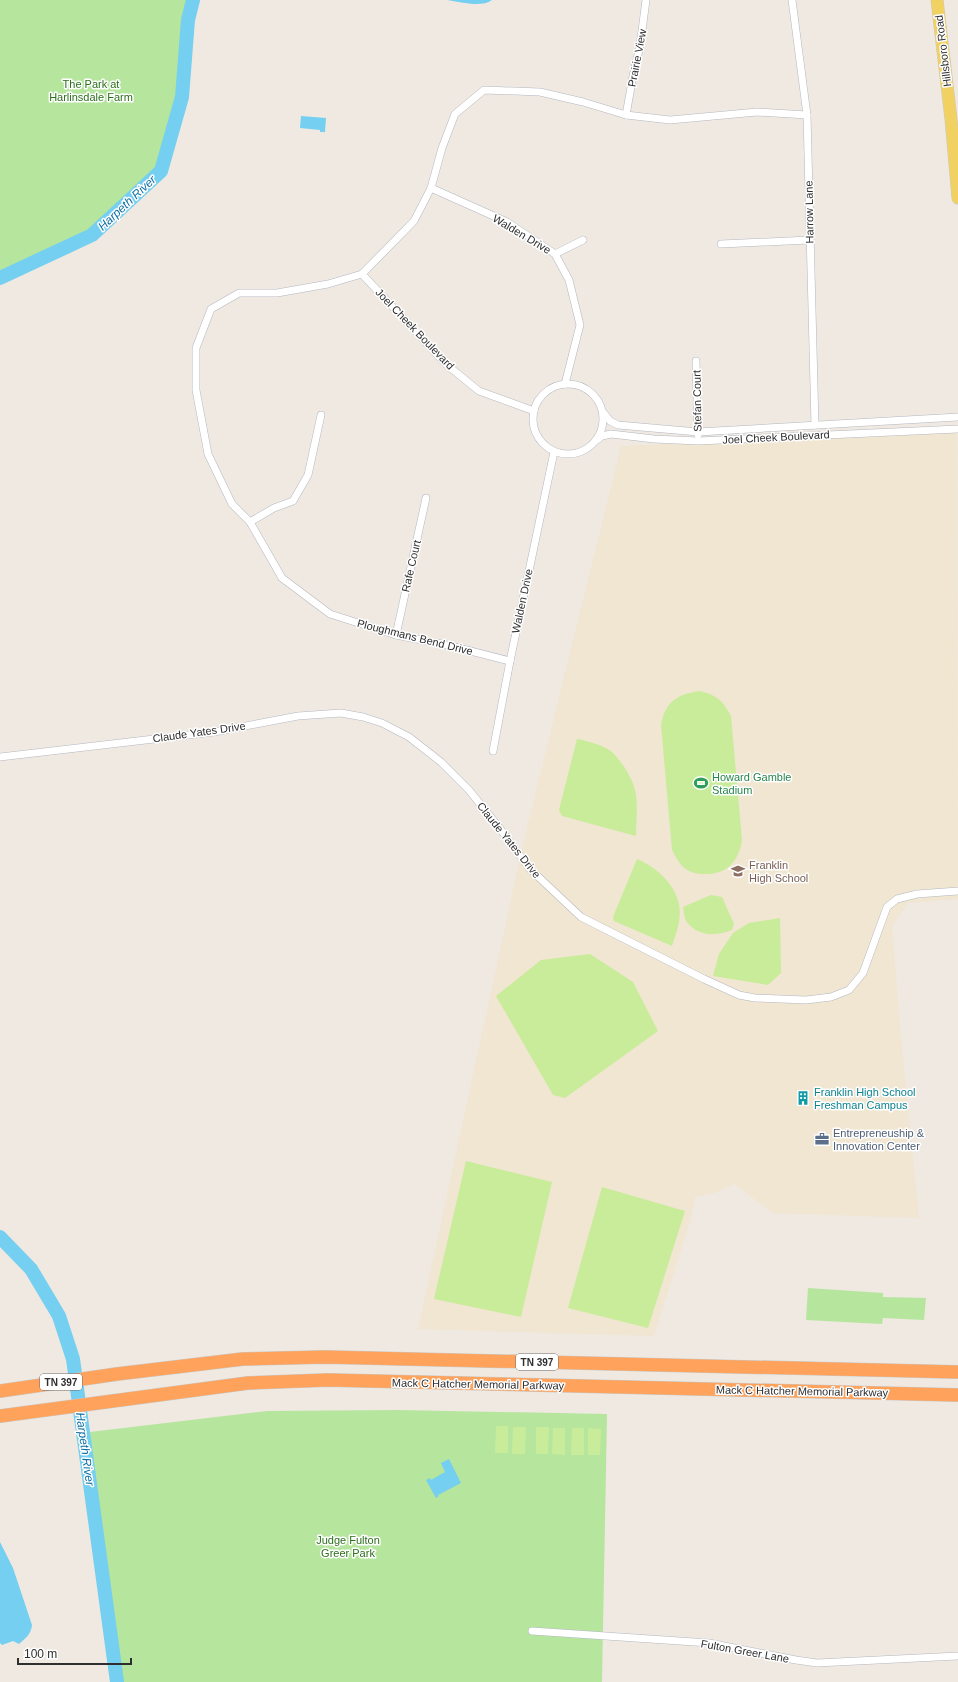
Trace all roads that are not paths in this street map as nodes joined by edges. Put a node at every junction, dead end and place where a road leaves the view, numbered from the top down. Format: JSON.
{"nodes":[{"id":1,"x":646,"y":0,"type":"edge"},
{"id":2,"x":792,"y":0,"type":"edge"},
{"id":3,"x":937,"y":0,"type":"edge"},
{"id":4,"x":626,"y":115,"type":"junction"},
{"id":5,"x":807,"y":115,"type":"junction"},
{"id":6,"x":431,"y":188,"type":"junction"},
{"id":7,"x":958,"y":198,"type":"edge"},
{"id":8,"x":583,"y":240,"type":"dead end"},
{"id":9,"x":809,"y":240,"type":"junction"},
{"id":10,"x":721,"y":244,"type":"dead end"},
{"id":11,"x":555,"y":254,"type":"junction"},
{"id":12,"x":362,"y":274,"type":"junction"},
{"id":13,"x":696,"y":361,"type":"dead end"},
{"id":14,"x":565,"y":384,"type":"junction"},
{"id":15,"x":534,"y":411,"type":"junction"},
{"id":16,"x":603,"y":412,"type":"junction"},
{"id":17,"x":321,"y":415,"type":"dead end"},
{"id":18,"x":958,"y":417,"type":"edge"},
{"id":19,"x":922,"y":419,"type":"junction"},
{"id":20,"x":815,"y":425,"type":"junction"},
{"id":21,"x":958,"y":429,"type":"edge"},
{"id":22,"x":924,"y":430,"type":"junction"},
{"id":23,"x":698,"y":432,"type":"junction"},
{"id":24,"x":597,"y":440,"type":"junction"},
{"id":25,"x":698,"y":441,"type":"junction"},
{"id":26,"x":554,"y":452,"type":"junction"},
{"id":27,"x":426,"y":498,"type":"dead end"},
{"id":28,"x":250,"y":522,"type":"junction"},
{"id":29,"x":396,"y":635,"type":"junction"},
{"id":30,"x":510,"y":662,"type":"junction"},
{"id":31,"x":493,"y":751,"type":"dead end"},
{"id":32,"x":0,"y":757,"type":"edge"},
{"id":33,"x":958,"y":891,"type":"edge"},
{"id":34,"x":958,"y":1372,"type":"edge"},
{"id":35,"x":2,"y":1390,"type":"edge"},
{"id":36,"x":958,"y":1395,"type":"edge"},
{"id":37,"x":4,"y":1415,"type":"edge"},
{"id":38,"x":532,"y":1631,"type":"dead end"},
{"id":39,"x":958,"y":1656,"type":"edge"}],
"edges":[{"from":1,"to":4,"type":"street","name":"Prairie View"},
{"from":2,"to":5,"type":"street","name":"Harrow Lane"},
{"from":3,"to":7,"type":"main road","name":"Hillsboro Road"},
{"from":4,"to":5,"type":"street","name":"Ploughmans Bend Drive"},
{"from":4,"to":6,"type":"street","name":"Ploughmans Bend Drive"},
{"from":5,"to":9,"type":"street","name":"Harrow Lane"},
{"from":6,"to":11,"type":"street","name":"Walden Drive"},
{"from":6,"to":12,"type":"street","name":"Ploughmans Bend Drive"},
{"from":8,"to":11,"type":"street"},
{"from":9,"to":10,"type":"street"},
{"from":9,"to":20,"type":"street","name":"Harrow Lane"},
{"from":11,"to":14,"type":"street","name":"Walden Drive"},
{"from":12,"to":15,"type":"street","name":"Joel Cheek Boulevard"},
{"from":12,"to":28,"type":"street","name":"Ploughmans Bend Drive"},
{"from":13,"to":23,"type":"street","name":"Stefan Court"},
{"from":14,"to":15,"type":"street"},
{"from":14,"to":16,"type":"street"},
{"from":15,"to":26,"type":"street"},
{"from":16,"to":23,"type":"street","name":"Joel Cheek Boulevard"},
{"from":16,"to":24,"type":"street"},
{"from":17,"to":28,"type":"street"},
{"from":18,"to":19,"type":"street","name":"Joel Cheek Boulevard"},
{"from":19,"to":20,"type":"street","name":"Joel Cheek Boulevard"},
{"from":19,"to":22,"type":"street"},
{"from":20,"to":23,"type":"street","name":"Joel Cheek Boulevard"},
{"from":21,"to":22,"type":"street","name":"Joel Cheek Boulevard"},
{"from":22,"to":25,"type":"street","name":"Joel Cheek Boulevard"},
{"from":23,"to":25,"type":"street","name":"Stefan Court"},
{"from":24,"to":25,"type":"street","name":"Joel Cheek Boulevard"},
{"from":24,"to":26,"type":"street"},
{"from":26,"to":30,"type":"street","name":"Walden Drive"},
{"from":27,"to":29,"type":"street","name":"Rafe Court"},
{"from":28,"to":29,"type":"street","name":"Ploughmans Bend Drive"},
{"from":29,"to":30,"type":"street","name":"Ploughmans Bend Drive"},
{"from":30,"to":31,"type":"street","name":"Walden Drive"},
{"from":32,"to":33,"type":"street","name":"Claude Yates Drive"},
{"from":34,"to":35,"type":"highway","name":"Mack C Hatcher Memorial Parkway","number":"TN 397"},
{"from":36,"to":37,"type":"highway","name":"Mack C Hatcher Memorial Parkway","number":"TN 397"},
{"from":38,"to":39,"type":"street","name":"Fulton Greer Lane"}]}
